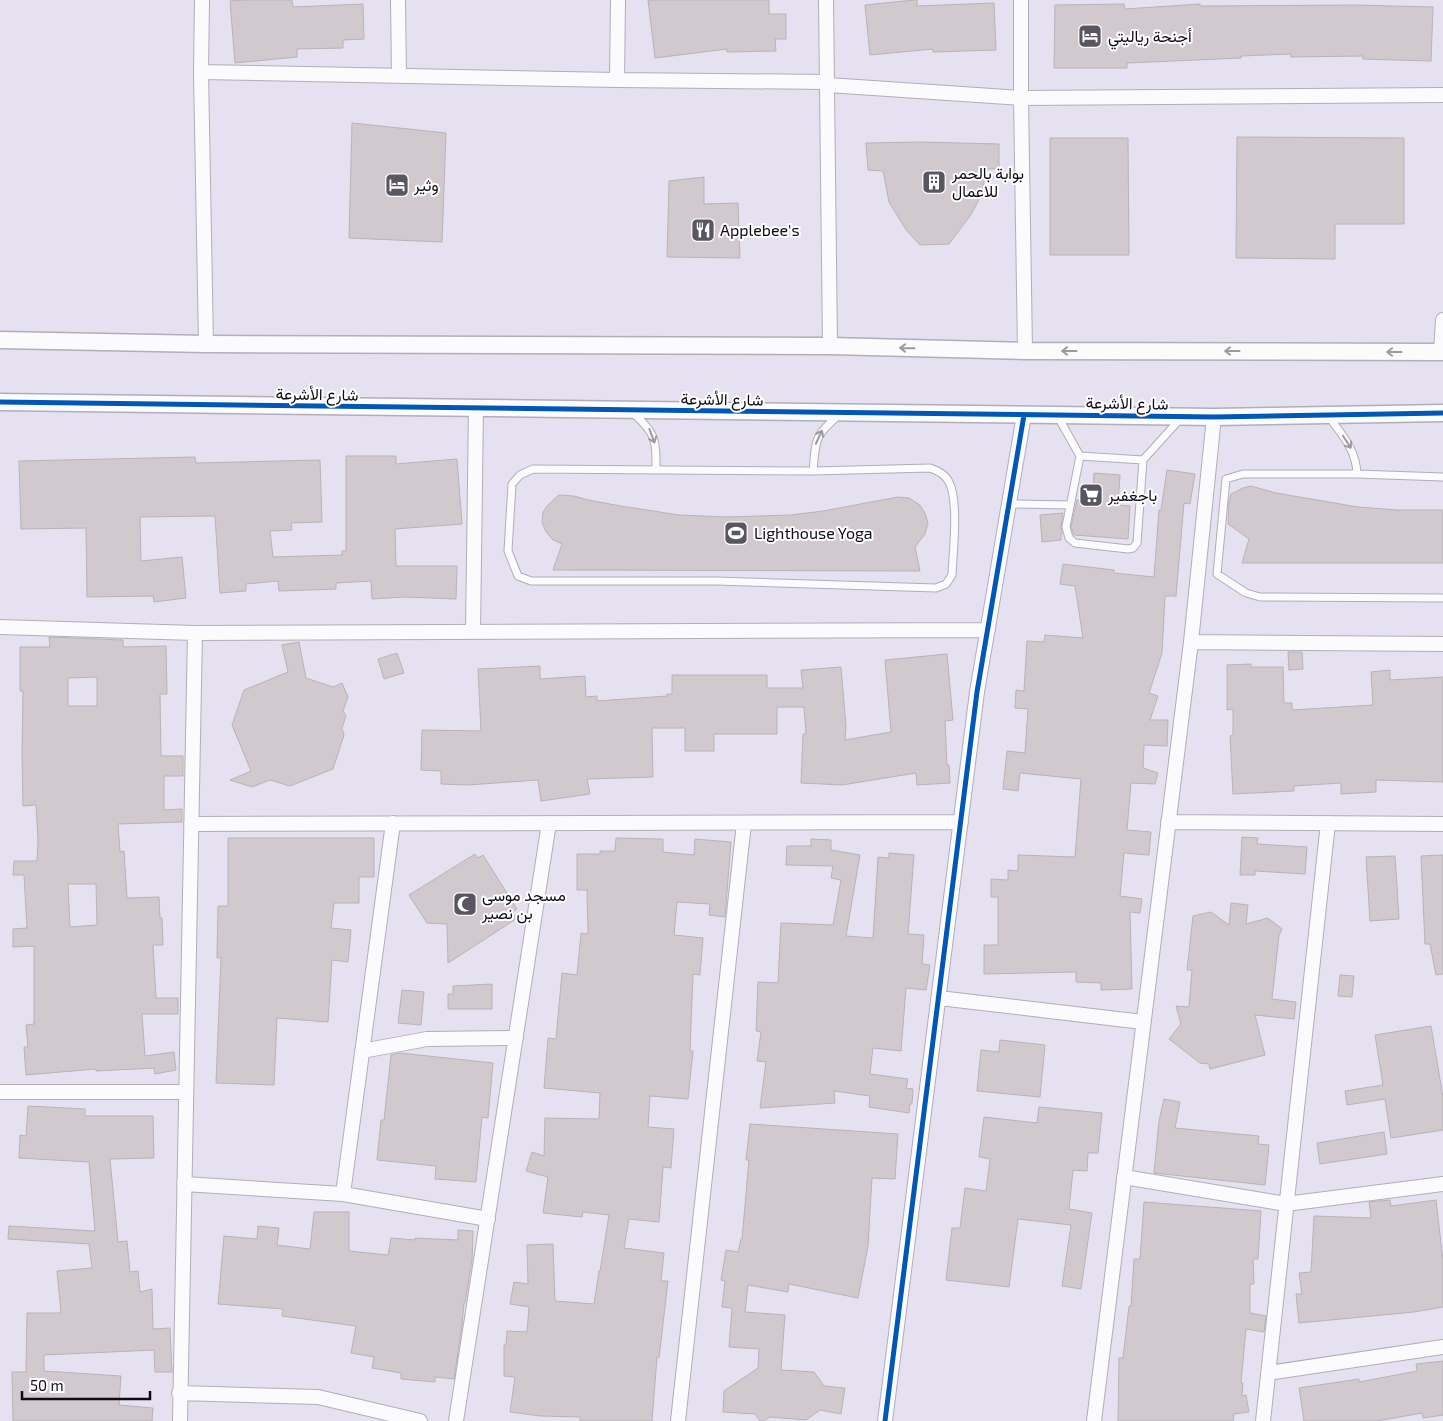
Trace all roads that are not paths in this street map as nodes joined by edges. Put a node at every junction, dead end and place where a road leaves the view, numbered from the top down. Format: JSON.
{"nodes":[{"id":1,"x":202,"y":0,"type":"edge"},
{"id":2,"x":398,"y":0,"type":"edge"},
{"id":3,"x":618,"y":0,"type":"edge"},
{"id":4,"x":826,"y":0,"type":"edge"},
{"id":5,"x":1021,"y":0,"type":"edge"},
{"id":6,"x":201,"y":72,"type":"junction"},
{"id":7,"x":399,"y":76,"type":"junction"},
{"id":8,"x":618,"y":80,"type":"junction"},
{"id":9,"x":828,"y":83,"type":"junction"},
{"id":10,"x":1443,"y":96,"type":"edge"},
{"id":11,"x":1021,"y":98,"type":"junction"},
{"id":12,"x":1443,"y":320,"type":"edge"},
{"id":13,"x":0,"y":340,"type":"edge"},
{"id":14,"x":206,"y":344,"type":"junction"},
{"id":15,"x":830,"y":346,"type":"junction"},
{"id":16,"x":1025,"y":351,"type":"junction"},
{"id":17,"x":1442,"y":352,"type":"edge"},
{"id":18,"x":0,"y":402,"type":"edge"},
{"id":19,"x":476,"y":408,"type":"junction"},
{"id":20,"x":630,"y":410,"type":"junction"},
{"id":21,"x":843,"y":412,"type":"junction"},
{"id":22,"x":1443,"y":413,"type":"edge"},
{"id":23,"x":1024,"y":415,"type":"junction"},
{"id":24,"x":1057,"y":415,"type":"junction"},
{"id":25,"x":1327,"y":415,"type":"junction"},
{"id":26,"x":1182,"y":416,"type":"junction"},
{"id":27,"x":1214,"y":417,"type":"junction"},
{"id":28,"x":1080,"y":456,"type":"junction"},
{"id":29,"x":1144,"y":460,"type":"junction"},
{"id":30,"x":656,"y":470,"type":"junction"},
{"id":31,"x":813,"y":470,"type":"junction"},
{"id":32,"x":1357,"y":474,"type":"junction"},
{"id":33,"x":1443,"y":477,"type":"edge"},
{"id":34,"x":1009,"y":504,"type":"junction"},
{"id":35,"x":1070,"y":505,"type":"junction"},
{"id":36,"x":1443,"y":598,"type":"edge"},
{"id":37,"x":0,"y":627,"type":"edge"},
{"id":38,"x":988,"y":630,"type":"junction"},
{"id":39,"x":473,"y":632,"type":"junction"},
{"id":40,"x":195,"y":633,"type":"junction"},
{"id":41,"x":1190,"y":642,"type":"junction"},
{"id":42,"x":1443,"y":644,"type":"edge"},
{"id":43,"x":961,"y":822,"type":"junction"},
{"id":44,"x":1168,"y":822,"type":"junction"},
{"id":45,"x":393,"y":823,"type":"junction"},
{"id":46,"x":549,"y":823,"type":"junction"},
{"id":47,"x":744,"y":823,"type":"junction"},
{"id":48,"x":1328,"y":823,"type":"junction"},
{"id":49,"x":191,"y":824,"type":"junction"},
{"id":50,"x":1443,"y":824,"type":"edge"},
{"id":51,"x":938,"y":998,"type":"junction"},
{"id":52,"x":1143,"y":1022,"type":"junction"},
{"id":53,"x":516,"y":1038,"type":"junction"},
{"id":54,"x":362,"y":1052,"type":"junction"},
{"id":55,"x":0,"y":1092,"type":"edge"},
{"id":56,"x":186,"y":1092,"type":"junction"},
{"id":57,"x":1124,"y":1177,"type":"junction"},
{"id":58,"x":184,"y":1184,"type":"junction"},
{"id":59,"x":1443,"y":1184,"type":"edge"},
{"id":60,"x":343,"y":1194,"type":"junction"},
{"id":61,"x":1286,"y":1204,"type":"junction"},
{"id":62,"x":488,"y":1219,"type":"junction"},
{"id":63,"x":1443,"y":1347,"type":"edge"},
{"id":64,"x":1268,"y":1373,"type":"junction"},
{"id":65,"x":179,"y":1393,"type":"junction"},
{"id":66,"x":180,"y":1421,"type":"edge"},
{"id":67,"x":420,"y":1421,"type":"edge"},
{"id":68,"x":456,"y":1421,"type":"edge"},
{"id":69,"x":678,"y":1421,"type":"edge"},
{"id":70,"x":885,"y":1421,"type":"edge"},
{"id":71,"x":1094,"y":1421,"type":"edge"},
{"id":72,"x":1263,"y":1421,"type":"edge"}],
"edges":[{"from":1,"to":6,"type":"street"},
{"from":2,"to":7,"type":"street"},
{"from":3,"to":8,"type":"street"},
{"from":4,"to":9,"type":"street"},
{"from":5,"to":11,"type":"street"},
{"from":6,"to":7,"type":"street"},
{"from":6,"to":14,"type":"street"},
{"from":7,"to":8,"type":"street"},
{"from":8,"to":9,"type":"street"},
{"from":9,"to":11,"type":"street"},
{"from":9,"to":15,"type":"street"},
{"from":10,"to":11,"type":"street"},
{"from":11,"to":16,"type":"street"},
{"from":12,"to":17,"type":"street"},
{"from":13,"to":14,"type":"street"},
{"from":14,"to":15,"type":"street"},
{"from":16,"to":15,"type":"street","one_way":true},
{"from":17,"to":16,"type":"street","one_way":true},
{"from":18,"to":19,"type":"street","name":"شارع الأشرعة"},
{"from":19,"to":20,"type":"street","name":"شارع الأشرعة"},
{"from":19,"to":39,"type":"street"},
{"from":20,"to":21,"type":"street","name":"شارع الأشرعة"},
{"from":20,"to":30,"type":"lane","one_way":true},
{"from":21,"to":23,"type":"street","name":"شارع الأشرعة"},
{"from":31,"to":21,"type":"lane","one_way":true},
{"from":22,"to":25,"type":"street","name":"شارع الأشرعة"},
{"from":23,"to":24,"type":"street","name":"شارع الأشرعة"},
{"from":23,"to":34,"type":"street"},
{"from":24,"to":26,"type":"street","name":"شارع الأشرعة"},
{"from":24,"to":28,"type":"lane"},
{"from":25,"to":27,"type":"street","name":"شارع الأشرعة"},
{"from":25,"to":32,"type":"lane","one_way":true},
{"from":26,"to":27,"type":"street","name":"شارع الأشرعة"},
{"from":26,"to":29,"type":"lane"},
{"from":27,"to":41,"type":"street"},
{"from":28,"to":29,"type":"lane"},
{"from":28,"to":35,"type":"lane"},
{"from":29,"to":35,"type":"lane"},
{"from":30,"to":31,"type":"lane"},
{"from":30,"to":31,"type":"lane"},
{"from":32,"to":33,"type":"lane"},
{"from":32,"to":36,"type":"lane"},
{"from":34,"to":35,"type":"lane"},
{"from":34,"to":38,"type":"street"},
{"from":37,"to":40,"type":"street"},
{"from":38,"to":39,"type":"street"},
{"from":38,"to":43,"type":"street"},
{"from":39,"to":40,"type":"street"},
{"from":40,"to":49,"type":"street"},
{"from":41,"to":42,"type":"street"},
{"from":41,"to":44,"type":"street"},
{"from":43,"to":47,"type":"street"},
{"from":43,"to":51,"type":"street"},
{"from":44,"to":48,"type":"street"},
{"from":44,"to":52,"type":"street"},
{"from":45,"to":46,"type":"street"},
{"from":45,"to":49,"type":"street"},
{"from":45,"to":54,"type":"street"},
{"from":46,"to":47,"type":"street"},
{"from":46,"to":53,"type":"street"},
{"from":47,"to":69,"type":"street"},
{"from":48,"to":50,"type":"street"},
{"from":48,"to":61,"type":"street"},
{"from":49,"to":56,"type":"street"},
{"from":51,"to":52,"type":"street"},
{"from":51,"to":70,"type":"street"},
{"from":52,"to":57,"type":"street"},
{"from":53,"to":54,"type":"street"},
{"from":53,"to":62,"type":"street"},
{"from":54,"to":60,"type":"street"},
{"from":55,"to":56,"type":"street"},
{"from":56,"to":58,"type":"street"},
{"from":57,"to":61,"type":"street"},
{"from":57,"to":71,"type":"street"},
{"from":58,"to":60,"type":"street"},
{"from":58,"to":65,"type":"street"},
{"from":59,"to":61,"type":"street"},
{"from":60,"to":62,"type":"street"},
{"from":61,"to":64,"type":"street"},
{"from":62,"to":68,"type":"street"},
{"from":63,"to":64,"type":"street"},
{"from":64,"to":72,"type":"street"},
{"from":65,"to":66,"type":"street"},
{"from":65,"to":67,"type":"street"}]}
